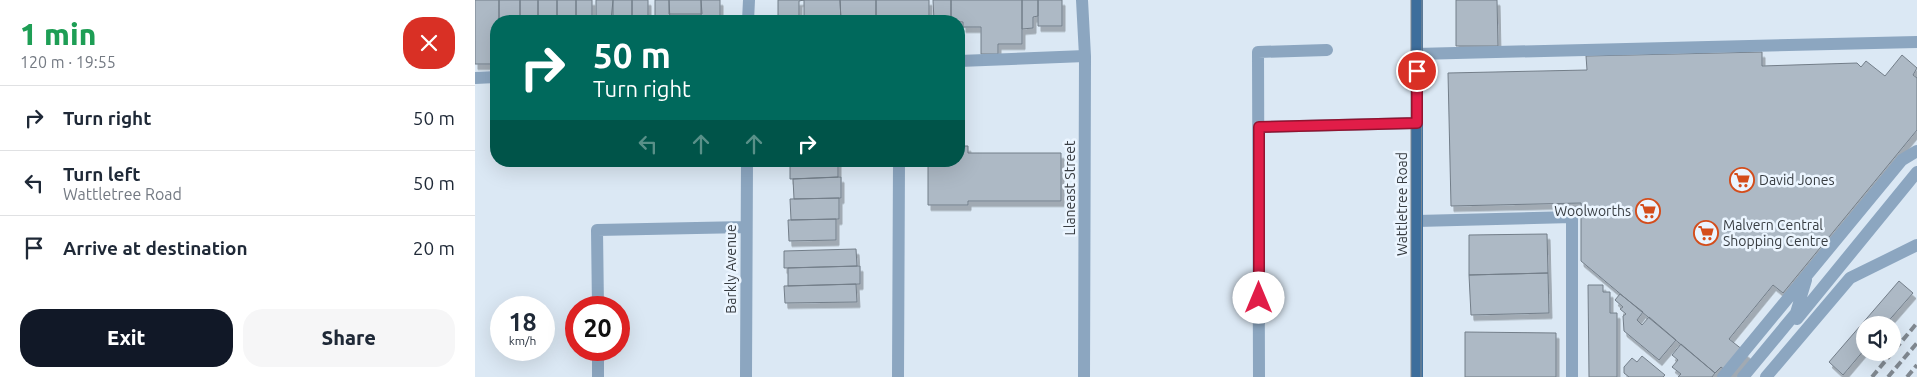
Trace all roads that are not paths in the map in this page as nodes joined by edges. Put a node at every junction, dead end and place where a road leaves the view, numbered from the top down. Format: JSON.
{"nodes":[{"id":1,"x":749,"y":0,"type":"edge"},
{"id":2,"x":1082,"y":0,"type":"edge"},
{"id":3,"x":1417,"y":0,"type":"edge"},
{"id":4,"x":748,"y":15,"type":"edge"},
{"id":5,"x":1917,"y":42,"type":"edge"},
{"id":6,"x":1327,"y":50,"type":"dead end"},
{"id":7,"x":1416,"y":54,"type":"junction"},
{"id":8,"x":1085,"y":56,"type":"junction"},
{"id":9,"x":965,"y":62,"type":"edge"},
{"id":10,"x":475,"y":78,"type":"edge"},
{"id":11,"x":490,"y":78,"type":"edge"},
{"id":12,"x":1417,"y":123,"type":"junction"},
{"id":13,"x":1259,"y":127,"type":"junction"},
{"id":14,"x":1917,"y":143,"type":"edge"},
{"id":15,"x":1917,"y":151,"type":"edge"},
{"id":16,"x":747,"y":167,"type":"edge"},
{"id":17,"x":899,"y":167,"type":"edge"},
{"id":18,"x":1917,"y":172,"type":"edge"},
{"id":19,"x":1417,"y":221,"type":"junction"},
{"id":20,"x":746,"y":227,"type":"junction"},
{"id":21,"x":1917,"y":245,"type":"edge"},
{"id":22,"x":1838,"y":269,"type":"junction"},
{"id":23,"x":1850,"y":278,"type":"junction"},
{"id":24,"x":598,"y":296,"type":"edge"},
{"id":25,"x":598,"y":361,"type":"edge"},
{"id":26,"x":599,"y":377,"type":"edge"},
{"id":27,"x":746,"y":377,"type":"edge"},
{"id":28,"x":898,"y":377,"type":"edge"},
{"id":29,"x":1084,"y":377,"type":"edge"},
{"id":30,"x":1259,"y":377,"type":"edge"},
{"id":31,"x":1417,"y":377,"type":"edge"},
{"id":32,"x":1571,"y":377,"type":"edge"},
{"id":33,"x":1723,"y":377,"type":"edge"},
{"id":34,"x":1743,"y":377,"type":"edge"},
{"id":35,"x":1749,"y":377,"type":"edge"},
{"id":36,"x":1766,"y":377,"type":"edge"}],
"edges":[{"from":1,"to":4,"type":"street"},
{"from":2,"to":8,"type":"street","name":"Llaneast Street"},
{"from":3,"to":7,"type":"main road","name":"Wattletree Road"},
{"from":5,"to":7,"type":"street"},
{"from":6,"to":13,"type":"street"},
{"from":7,"to":12,"type":"main road","name":"Wattletree Road"},
{"from":8,"to":9,"type":"street"},
{"from":8,"to":29,"type":"street","name":"Llaneast Street"},
{"from":10,"to":11,"type":"street"},
{"from":12,"to":13,"type":"street"},
{"from":12,"to":19,"type":"main road","name":"Wattletree Road"},
{"from":13,"to":30,"type":"street"},
{"from":14,"to":34,"type":"street"},
{"from":15,"to":33,"type":"street"},
{"from":16,"to":20,"type":"street","name":"Barkly Avenue"},
{"from":17,"to":28,"type":"street"},
{"from":18,"to":22,"type":"street"},
{"from":19,"to":31,"type":"main road","name":"Wattletree Road"},
{"from":19,"to":32,"type":"street"},
{"from":20,"to":24,"type":"street"},
{"from":20,"to":27,"type":"street","name":"Barkly Avenue"},
{"from":21,"to":23,"type":"street"},
{"from":22,"to":23,"type":"street"},
{"from":22,"to":35,"type":"street"},
{"from":23,"to":36,"type":"street"},
{"from":25,"to":26,"type":"street"}]}
